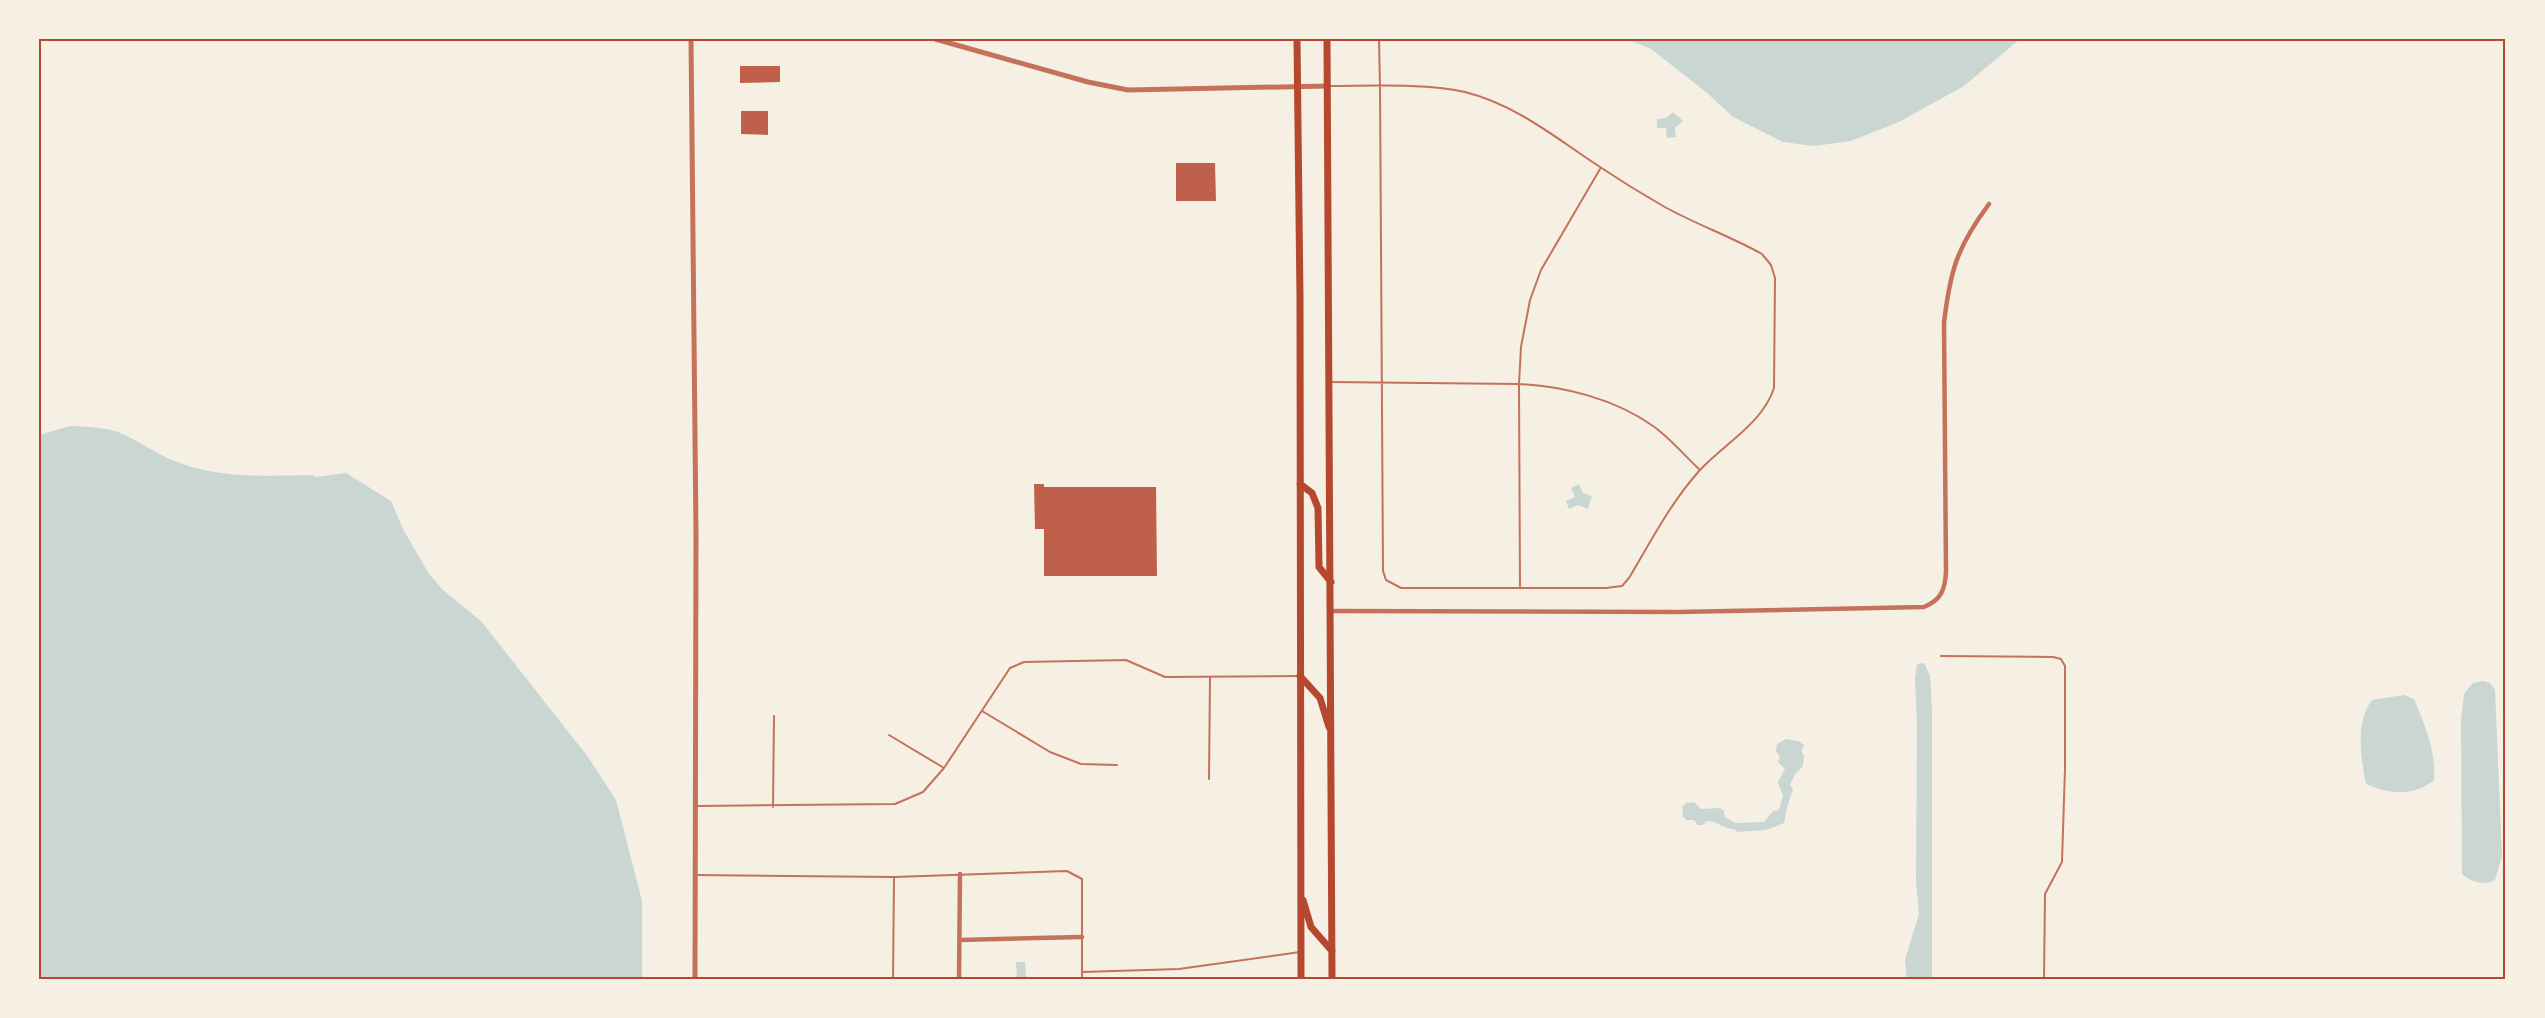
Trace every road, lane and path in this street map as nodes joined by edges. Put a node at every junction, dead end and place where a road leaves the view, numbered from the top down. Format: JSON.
{"nodes":[{"id":1,"x":691,"y":39,"type":"edge"},
{"id":2,"x":935,"y":39,"type":"edge"},
{"id":3,"x":1297,"y":39,"type":"edge"},
{"id":4,"x":1328,"y":39,"type":"edge"},
{"id":5,"x":1378,"y":39,"type":"edge"},
{"id":6,"x":1328,"y":86,"type":"junction"},
{"id":7,"x":1380,"y":86,"type":"junction"},
{"id":8,"x":1297,"y":87,"type":"junction"},
{"id":9,"x":1601,"y":168,"type":"junction"},
{"id":10,"x":1989,"y":204,"type":"dead end"},
{"id":11,"x":1330,"y":382,"type":"junction"},
{"id":12,"x":1382,"y":382,"type":"junction"},
{"id":13,"x":1519,"y":384,"type":"junction"},
{"id":14,"x":1700,"y":470,"type":"junction"},
{"id":15,"x":1300,"y":484,"type":"junction"},
{"id":16,"x":1331,"y":582,"type":"junction"},
{"id":17,"x":1520,"y":588,"type":"junction"},
{"id":18,"x":1331,"y":611,"type":"junction"},
{"id":19,"x":1941,"y":656,"type":"dead end"},
{"id":20,"x":1300,"y":676,"type":"junction"},
{"id":21,"x":1210,"y":678,"type":"junction"},
{"id":22,"x":982,"y":711,"type":"junction"},
{"id":23,"x":774,"y":716,"type":"dead end"},
{"id":24,"x":889,"y":735,"type":"dead end"},
{"id":25,"x":1332,"y":735,"type":"junction"},
{"id":26,"x":1117,"y":765,"type":"dead end"},
{"id":27,"x":944,"y":768,"type":"junction"},
{"id":28,"x":1209,"y":779,"type":"dead end"},
{"id":29,"x":694,"y":806,"type":"junction"},
{"id":30,"x":773,"y":807,"type":"junction"},
{"id":31,"x":960,"y":874,"type":"junction"},
{"id":32,"x":695,"y":875,"type":"junction"},
{"id":33,"x":894,"y":878,"type":"junction"},
{"id":34,"x":1300,"y":891,"type":"junction"},
{"id":35,"x":1082,"y":937,"type":"junction"},
{"id":36,"x":960,"y":940,"type":"junction"},
{"id":37,"x":1332,"y":951,"type":"junction"},
{"id":38,"x":1301,"y":952,"type":"junction"},
{"id":39,"x":1082,"y":972,"type":"junction"},
{"id":40,"x":695,"y":979,"type":"edge"},
{"id":41,"x":893,"y":979,"type":"edge"},
{"id":42,"x":959,"y":979,"type":"edge"},
{"id":43,"x":1082,"y":979,"type":"edge"},
{"id":44,"x":1301,"y":979,"type":"edge"},
{"id":45,"x":1332,"y":979,"type":"edge"},
{"id":46,"x":2044,"y":979,"type":"edge"}],
"edges":[{"from":1,"to":29,"type":"street"},
{"from":2,"to":8,"type":"street"},
{"from":3,"to":8,"type":"main road"},
{"from":4,"to":6,"type":"main road"},
{"from":5,"to":7,"type":"lane"},
{"from":6,"to":7,"type":"lane"},
{"from":6,"to":8,"type":"street"},
{"from":6,"to":11,"type":"main road"},
{"from":7,"to":9,"type":"lane"},
{"from":7,"to":12,"type":"lane"},
{"from":8,"to":15,"type":"main road"},
{"from":9,"to":13,"type":"lane"},
{"from":9,"to":14,"type":"lane"},
{"from":10,"to":18,"type":"street"},
{"from":11,"to":12,"type":"lane"},
{"from":11,"to":16,"type":"main road"},
{"from":12,"to":13,"type":"lane"},
{"from":12,"to":17,"type":"lane"},
{"from":13,"to":14,"type":"lane"},
{"from":13,"to":17,"type":"lane"},
{"from":14,"to":17,"type":"lane"},
{"from":15,"to":16,"type":"main road"},
{"from":15,"to":20,"type":"main road"},
{"from":16,"to":18,"type":"main road"},
{"from":18,"to":25,"type":"main road"},
{"from":19,"to":46,"type":"lane"},
{"from":20,"to":21,"type":"lane"},
{"from":20,"to":25,"type":"main road"},
{"from":20,"to":34,"type":"main road"},
{"from":21,"to":22,"type":"lane"},
{"from":21,"to":28,"type":"lane"},
{"from":22,"to":26,"type":"lane"},
{"from":22,"to":27,"type":"lane"},
{"from":23,"to":30,"type":"lane"},
{"from":24,"to":27,"type":"lane"},
{"from":25,"to":37,"type":"main road"},
{"from":27,"to":30,"type":"lane"},
{"from":29,"to":30,"type":"lane"},
{"from":29,"to":32,"type":"street"},
{"from":31,"to":33,"type":"lane"},
{"from":31,"to":35,"type":"lane"},
{"from":31,"to":36,"type":"street"},
{"from":32,"to":33,"type":"lane"},
{"from":32,"to":40,"type":"street"},
{"from":33,"to":41,"type":"lane"},
{"from":34,"to":37,"type":"main road"},
{"from":34,"to":38,"type":"main road"},
{"from":35,"to":36,"type":"street"},
{"from":35,"to":39,"type":"lane"},
{"from":36,"to":42,"type":"street"},
{"from":37,"to":45,"type":"main road"},
{"from":38,"to":39,"type":"lane"},
{"from":38,"to":44,"type":"main road"},
{"from":39,"to":43,"type":"lane"}]}
